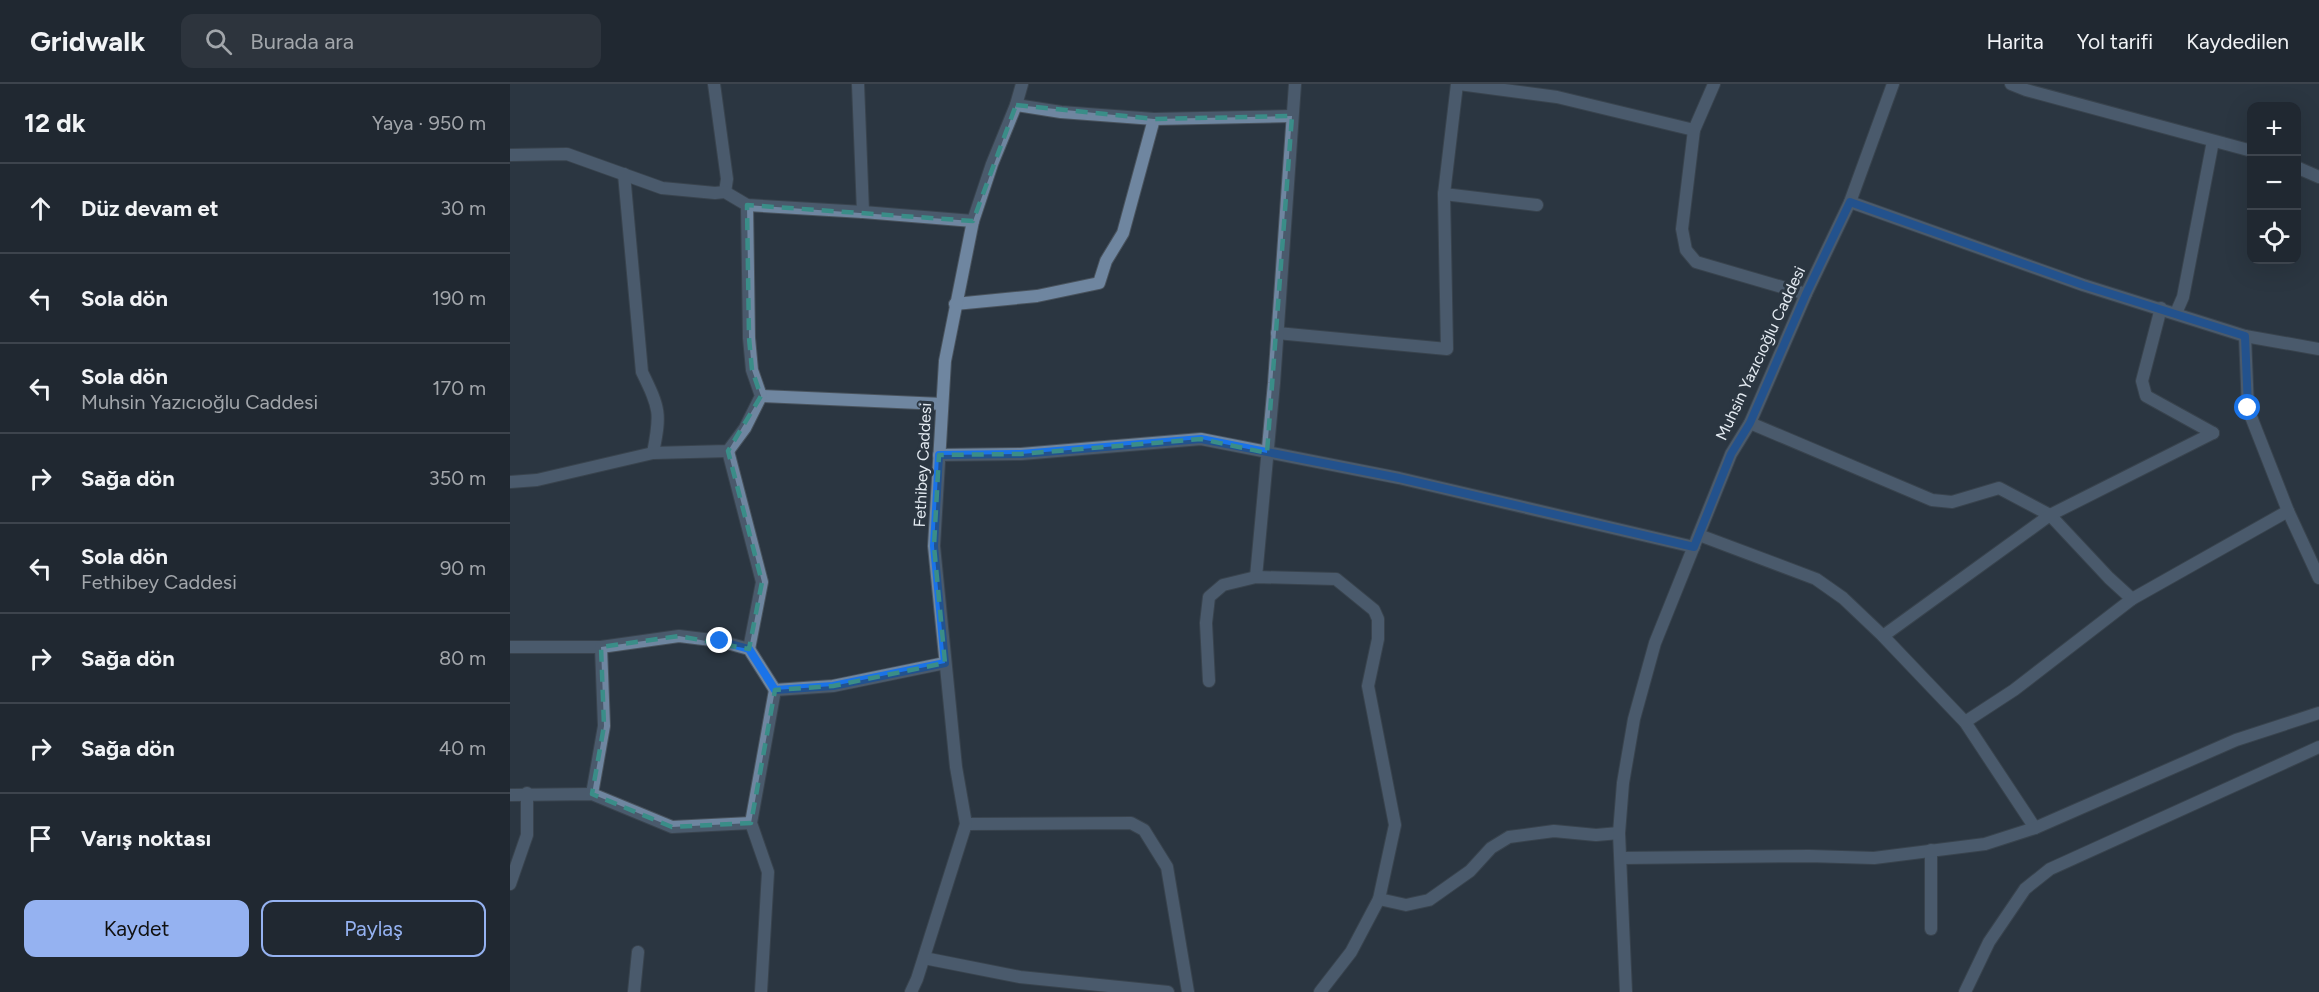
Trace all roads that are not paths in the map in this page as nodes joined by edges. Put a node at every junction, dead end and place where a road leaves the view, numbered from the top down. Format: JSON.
{"nodes":[{"id":1,"x":714,"y":84,"type":"edge"},
{"id":2,"x":858,"y":84,"type":"edge"},
{"id":3,"x":1022,"y":84,"type":"edge"},
{"id":4,"x":1294,"y":84,"type":"edge"},
{"id":5,"x":1458,"y":84,"type":"edge"},
{"id":6,"x":1714,"y":84,"type":"edge"},
{"id":7,"x":1893,"y":84,"type":"edge"},
{"id":8,"x":2011,"y":84,"type":"edge"},
{"id":9,"x":1016,"y":105,"type":"junction"},
{"id":10,"x":1292,"y":116,"type":"junction"},
{"id":11,"x":1155,"y":118,"type":"junction"},
{"id":12,"x":1695,"y":130,"type":"junction"},
{"id":13,"x":2213,"y":141,"type":"junction"},
{"id":14,"x":2247,"y":150,"type":"edge"},
{"id":15,"x":510,"y":154,"type":"edge"},
{"id":16,"x":2301,"y":169,"type":"edge"},
{"id":17,"x":624,"y":174,"type":"junction"},
{"id":18,"x":2319,"y":177,"type":"edge"},
{"id":19,"x":726,"y":192,"type":"junction"},
{"id":20,"x":1444,"y":194,"type":"junction"},
{"id":21,"x":1850,"y":202,"type":"junction"},
{"id":22,"x":747,"y":205,"type":"junction"},
{"id":23,"x":1537,"y":205,"type":"dead end"},
{"id":24,"x":863,"y":212,"type":"junction"},
{"id":25,"x":973,"y":221,"type":"junction"},
{"id":26,"x":1806,"y":294,"type":"junction"},
{"id":27,"x":955,"y":304,"type":"junction"},
{"id":28,"x":2160,"y":308,"type":"junction"},
{"id":29,"x":2176,"y":313,"type":"junction"},
{"id":30,"x":1277,"y":333,"type":"junction"},
{"id":31,"x":2245,"y":336,"type":"junction"},
{"id":32,"x":2319,"y":349,"type":"edge"},
{"id":33,"x":761,"y":396,"type":"junction"},
{"id":34,"x":942,"y":404,"type":"junction"},
{"id":35,"x":1750,"y":423,"type":"junction"},
{"id":36,"x":728,"y":451,"type":"junction"},
{"id":37,"x":653,"y":453,"type":"junction"},
{"id":38,"x":1267,"y":453,"type":"junction"},
{"id":39,"x":939,"y":455,"type":"junction"},
{"id":40,"x":510,"y":482,"type":"edge"},
{"id":41,"x":2288,"y":511,"type":"junction"},
{"id":42,"x":2050,"y":514,"type":"junction"},
{"id":43,"x":1696,"y":541,"type":"junction"},
{"id":44,"x":1256,"y":577,"type":"junction"},
{"id":45,"x":2319,"y":578,"type":"edge"},
{"id":46,"x":2132,"y":599,"type":"junction"},
{"id":47,"x":1883,"y":636,"type":"junction"},
{"id":48,"x":510,"y":647,"type":"edge"},
{"id":49,"x":601,"y":647,"type":"junction"},
{"id":50,"x":749,"y":649,"type":"junction"},
{"id":51,"x":945,"y":663,"type":"junction"},
{"id":52,"x":1209,"y":681,"type":"dead end"},
{"id":53,"x":775,"y":690,"type":"junction"},
{"id":54,"x":2319,"y":713,"type":"edge"},
{"id":55,"x":1965,"y":722,"type":"junction"},
{"id":56,"x":2319,"y":747,"type":"edge"},
{"id":57,"x":527,"y":793,"type":"junction"},
{"id":58,"x":592,"y":794,"type":"junction"},
{"id":59,"x":510,"y":795,"type":"edge"},
{"id":60,"x":752,"y":823,"type":"junction"},
{"id":61,"x":966,"y":824,"type":"junction"},
{"id":62,"x":2036,"y":828,"type":"junction"},
{"id":63,"x":1619,"y":834,"type":"junction"},
{"id":64,"x":1931,"y":850,"type":"junction"},
{"id":65,"x":1621,"y":858,"type":"junction"},
{"id":66,"x":510,"y":884,"type":"edge"},
{"id":67,"x":1379,"y":899,"type":"junction"},
{"id":68,"x":1931,"y":929,"type":"dead end"},
{"id":69,"x":638,"y":952,"type":"dead end"},
{"id":70,"x":924,"y":958,"type":"junction"},
{"id":71,"x":634,"y":992,"type":"edge"},
{"id":72,"x":761,"y":992,"type":"edge"},
{"id":73,"x":911,"y":992,"type":"edge"},
{"id":74,"x":1168,"y":992,"type":"edge"},
{"id":75,"x":1188,"y":992,"type":"edge"},
{"id":76,"x":1320,"y":992,"type":"edge"},
{"id":77,"x":1626,"y":992,"type":"edge"},
{"id":78,"x":1965,"y":992,"type":"edge"}],
"edges":[{"from":1,"to":19,"type":"street"},
{"from":2,"to":24,"type":"street"},
{"from":3,"to":9,"type":"street","name":"Fethibey Caddesi"},
{"from":4,"to":10,"type":"street"},
{"from":5,"to":12,"type":"street"},
{"from":5,"to":20,"type":"street"},
{"from":6,"to":12,"type":"street"},
{"from":7,"to":21,"type":"street","name":"Muhsin Yazıcıoğlu Caddesi"},
{"from":8,"to":13,"type":"street"},
{"from":9,"to":11,"type":"street"},
{"from":9,"to":25,"type":"street","name":"Fethibey Caddesi"},
{"from":10,"to":11,"type":"street"},
{"from":10,"to":30,"type":"street"},
{"from":11,"to":27,"type":"street"},
{"from":12,"to":26,"type":"street"},
{"from":13,"to":14,"type":"street"},
{"from":13,"to":29,"type":"street"},
{"from":15,"to":17,"type":"street"},
{"from":16,"to":18,"type":"street"},
{"from":17,"to":19,"type":"street"},
{"from":17,"to":37,"type":"street"},
{"from":19,"to":22,"type":"street"},
{"from":20,"to":23,"type":"street"},
{"from":20,"to":30,"type":"street"},
{"from":21,"to":26,"type":"street","name":"Muhsin Yazıcıoğlu Caddesi"},
{"from":21,"to":28,"type":"street"},
{"from":22,"to":24,"type":"street"},
{"from":22,"to":33,"type":"street"},
{"from":24,"to":25,"type":"street"},
{"from":25,"to":27,"type":"street","name":"Fethibey Caddesi"},
{"from":26,"to":35,"type":"street","name":"Muhsin Yazıcıoğlu Caddesi"},
{"from":27,"to":34,"type":"street","name":"Fethibey Caddesi"},
{"from":28,"to":29,"type":"street"},
{"from":28,"to":42,"type":"street"},
{"from":29,"to":31,"type":"street"},
{"from":30,"to":38,"type":"street"},
{"from":31,"to":32,"type":"street"},
{"from":31,"to":41,"type":"street"},
{"from":33,"to":34,"type":"street"},
{"from":33,"to":36,"type":"street"},
{"from":34,"to":39,"type":"street","name":"Fethibey Caddesi"},
{"from":35,"to":42,"type":"street"},
{"from":35,"to":43,"type":"street","name":"Muhsin Yazıcıoğlu Caddesi"},
{"from":36,"to":37,"type":"street"},
{"from":36,"to":50,"type":"street"},
{"from":37,"to":40,"type":"street"},
{"from":38,"to":39,"type":"street"},
{"from":38,"to":43,"type":"street"},
{"from":38,"to":44,"type":"street"},
{"from":39,"to":51,"type":"street","name":"Fethibey Caddesi"},
{"from":41,"to":45,"type":"street"},
{"from":41,"to":46,"type":"street"},
{"from":42,"to":46,"type":"street"},
{"from":42,"to":47,"type":"street"},
{"from":43,"to":47,"type":"street"},
{"from":43,"to":63,"type":"street","name":"Muhsin Yazıcıoğlu Caddesi"},
{"from":44,"to":52,"type":"street"},
{"from":44,"to":67,"type":"street"},
{"from":46,"to":55,"type":"street"},
{"from":47,"to":55,"type":"street"},
{"from":48,"to":49,"type":"street"},
{"from":49,"to":50,"type":"street"},
{"from":49,"to":58,"type":"street"},
{"from":50,"to":53,"type":"street"},
{"from":51,"to":53,"type":"street"},
{"from":51,"to":61,"type":"street","name":"Fethibey Caddesi"},
{"from":53,"to":60,"type":"street"},
{"from":54,"to":62,"type":"street"},
{"from":55,"to":62,"type":"street"},
{"from":56,"to":78,"type":"street"},
{"from":57,"to":58,"type":"street"},
{"from":57,"to":59,"type":"street"},
{"from":57,"to":66,"type":"street"},
{"from":58,"to":60,"type":"street"},
{"from":60,"to":72,"type":"street"},
{"from":61,"to":70,"type":"street","name":"Fethibey Caddesi"},
{"from":61,"to":75,"type":"street"},
{"from":62,"to":64,"type":"street"},
{"from":63,"to":65,"type":"street","name":"Muhsin Yazıcıoğlu Caddesi"},
{"from":63,"to":67,"type":"street"},
{"from":64,"to":65,"type":"street"},
{"from":64,"to":68,"type":"street"},
{"from":65,"to":77,"type":"street","name":"Muhsin Yazıcıoğlu Caddesi"},
{"from":67,"to":76,"type":"street"},
{"from":69,"to":71,"type":"street"},
{"from":70,"to":73,"type":"street","name":"Fethibey Caddesi"},
{"from":70,"to":74,"type":"street"}]}
